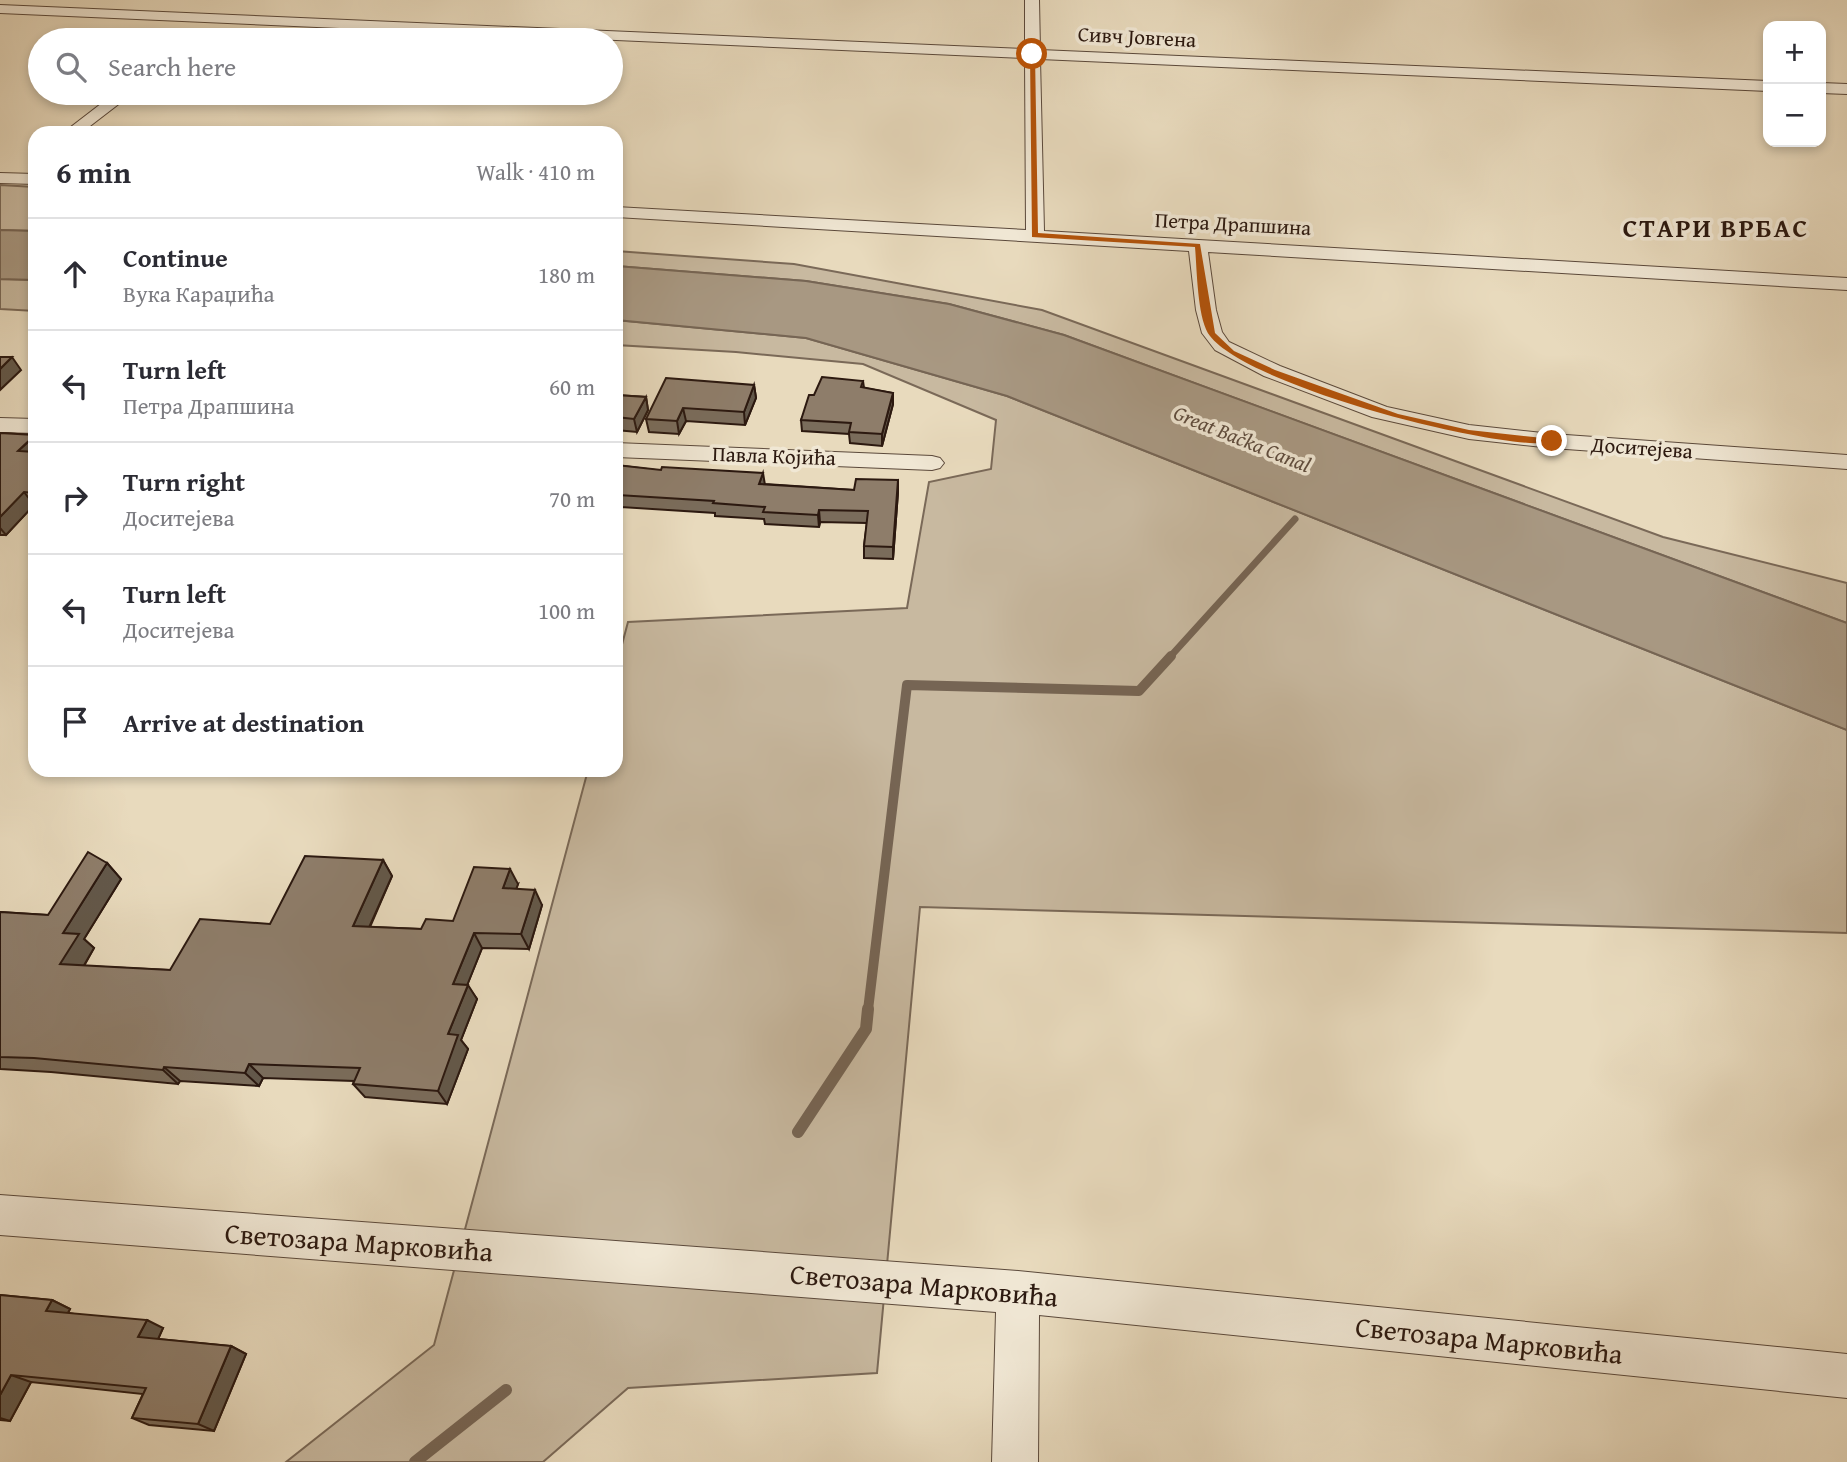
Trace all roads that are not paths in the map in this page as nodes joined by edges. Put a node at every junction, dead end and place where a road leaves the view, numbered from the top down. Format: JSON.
{"nodes":[{"id":1,"x":1032,"y":0,"type":"edge"},
{"id":2,"x":240,"y":8,"type":"dead end"},
{"id":3,"x":0,"y":9,"type":"edge"},
{"id":4,"x":225,"y":19,"type":"junction"},
{"id":5,"x":213,"y":28,"type":"edge"},
{"id":6,"x":433,"y":28,"type":"edge"},
{"id":7,"x":623,"y":36,"type":"edge"},
{"id":8,"x":1032,"y":54,"type":"junction"},
{"id":9,"x":1763,"y":86,"type":"edge"},
{"id":10,"x":1826,"y":88,"type":"edge"},
{"id":11,"x":1847,"y":89,"type":"edge"},
{"id":12,"x":109,"y":105,"type":"edge"},
{"id":13,"x":80,"y":126,"type":"edge"},
{"id":14,"x":28,"y":164,"type":"edge"},
{"id":15,"x":6,"y":178,"type":"edge"},
{"id":16,"x":28,"y":179,"type":"edge"},
{"id":17,"x":623,"y":212,"type":"edge"},
{"id":18,"x":1035,"y":235,"type":"junction"},
{"id":19,"x":1198,"y":245,"type":"junction"},
{"id":20,"x":1847,"y":284,"type":"edge"},
{"id":21,"x":0,"y":425,"type":"edge"},
{"id":22,"x":28,"y":426,"type":"edge"},
{"id":23,"x":623,"y":450,"type":"edge"},
{"id":24,"x":1847,"y":462,"type":"edge"},
{"id":25,"x":932,"y":463,"type":"dead end"},
{"id":26,"x":0,"y":1215,"type":"edge"},
{"id":27,"x":1018,"y":1292,"type":"junction"},
{"id":28,"x":1847,"y":1376,"type":"edge"},
{"id":29,"x":1015,"y":1462,"type":"edge"}],
"edges":[{"from":1,"to":8,"type":"street"},
{"from":2,"to":4,"type":"street"},
{"from":3,"to":4,"type":"street","name":"Сивч Јовгена"},
{"from":4,"to":5,"type":"street"},
{"from":4,"to":6,"type":"street","name":"Сивч Јовгена"},
{"from":7,"to":8,"type":"street","name":"Сивч Јовгена"},
{"from":8,"to":9,"type":"street","name":"Сивч Јовгена"},
{"from":8,"to":18,"type":"street"},
{"from":10,"to":11,"type":"street"},
{"from":12,"to":13,"type":"street"},
{"from":14,"to":15,"type":"street"},
{"from":15,"to":16,"type":"street"},
{"from":17,"to":18,"type":"street","name":"Петра Драпшина"},
{"from":18,"to":19,"type":"street","name":"Петра Драпшина"},
{"from":19,"to":20,"type":"street","name":"Петра Драпшина"},
{"from":19,"to":24,"type":"street","name":"Доситејева"},
{"from":21,"to":22,"type":"street"},
{"from":23,"to":25,"type":"street","name":"Павла Којића"},
{"from":26,"to":27,"type":"street","name":"Светозара Марковића"},
{"from":27,"to":28,"type":"street","name":"Светозара Марковића"},
{"from":27,"to":29,"type":"street"}]}
